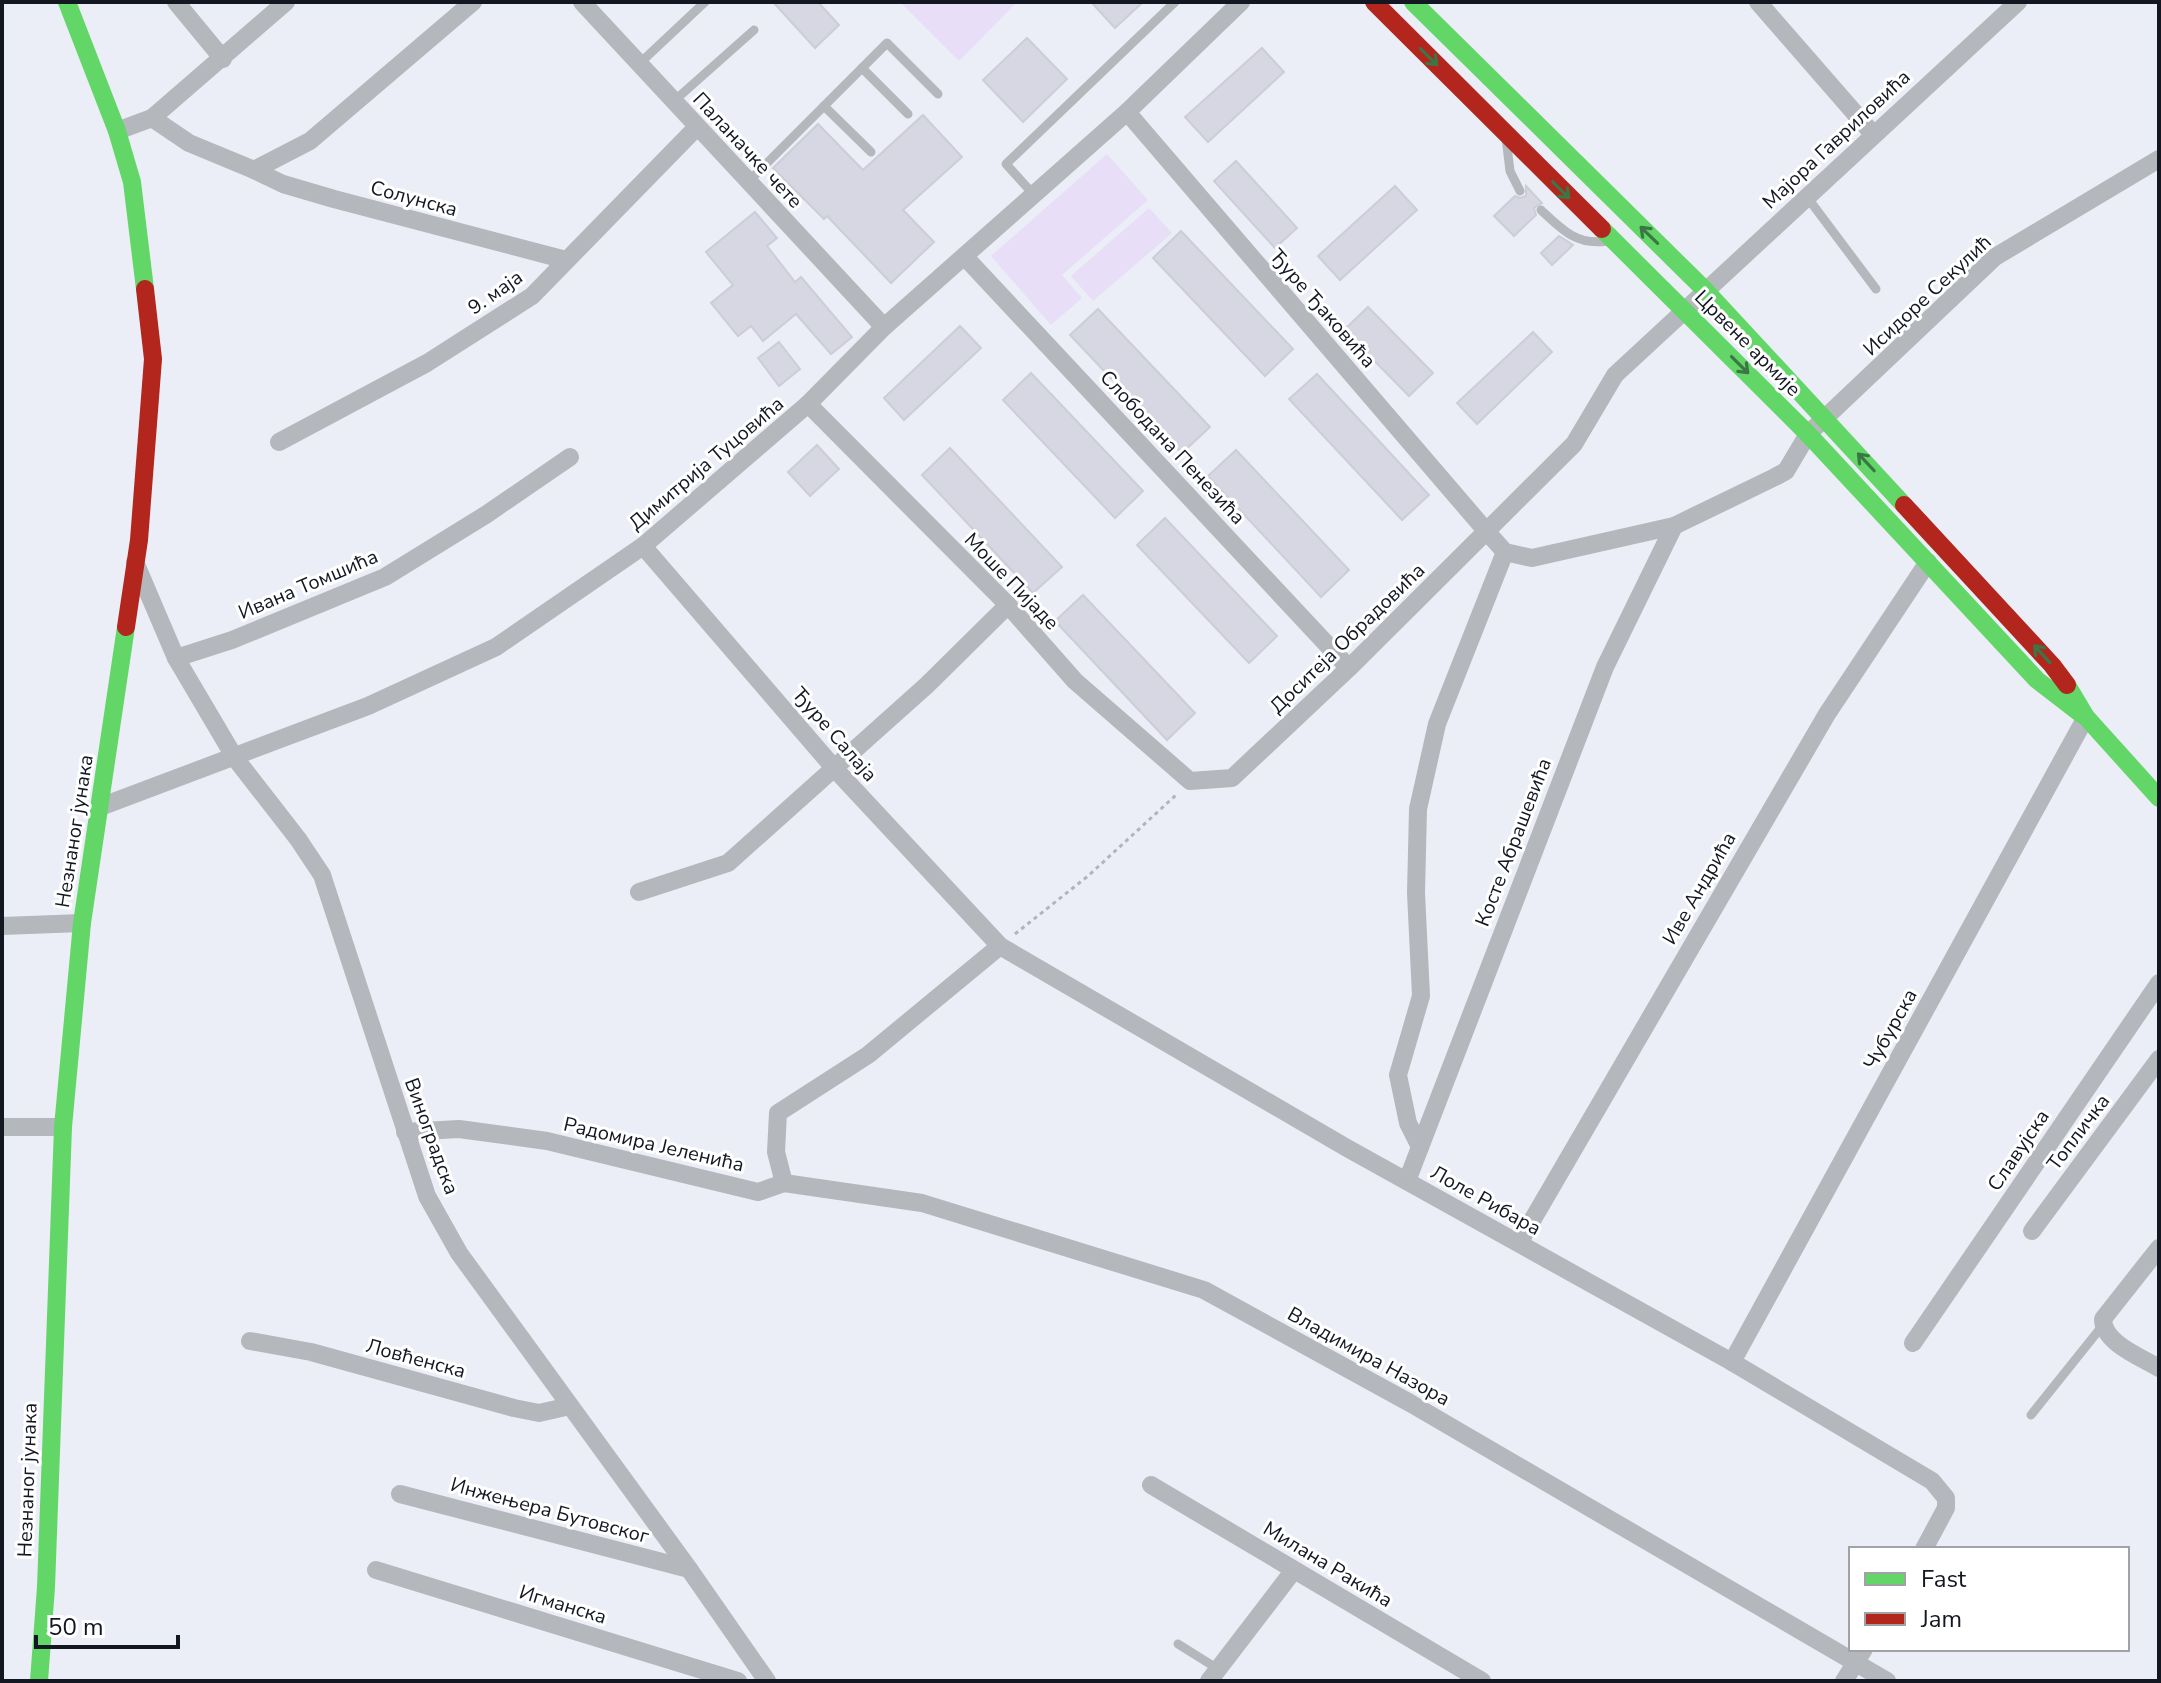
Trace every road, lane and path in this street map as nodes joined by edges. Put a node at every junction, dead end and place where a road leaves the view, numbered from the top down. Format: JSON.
{"nodes":[{"id":1,"x":67,"y":2,"type":"edge"},
{"id":2,"x":176,"y":2,"type":"edge"},
{"id":3,"x":286,"y":2,"type":"edge"},
{"id":4,"x":473,"y":2,"type":"edge"},
{"id":5,"x":582,"y":2,"type":"edge"},
{"id":6,"x":705,"y":2,"type":"edge"},
{"id":7,"x":1175,"y":2,"type":"edge"},
{"id":8,"x":1241,"y":2,"type":"edge"},
{"id":9,"x":1374,"y":2,"type":"edge"},
{"id":10,"x":1413,"y":2,"type":"edge"},
{"id":11,"x":1758,"y":2,"type":"edge"},
{"id":12,"x":2018,"y":2,"type":"edge"},
{"id":13,"x":754,"y":30,"type":"dead end"},
{"id":14,"x":223,"y":59,"type":"junction"},
{"id":15,"x":640,"y":63,"type":"junction"},
{"id":16,"x":862,"y":68,"type":"junction"},
{"id":17,"x":938,"y":94,"type":"dead end"},
{"id":18,"x":674,"y":101,"type":"junction"},
{"id":19,"x":824,"y":106,"type":"junction"},
{"id":20,"x":1127,"y":112,"type":"junction"},
{"id":21,"x":908,"y":114,"type":"dead end"},
{"id":22,"x":152,"y":118,"type":"junction"},
{"id":23,"x":697,"y":127,"type":"junction"},
{"id":24,"x":117,"y":131,"type":"junction"},
{"id":25,"x":1873,"y":134,"type":"junction"},
{"id":26,"x":1506,"y":135,"type":"junction"},
{"id":27,"x":871,"y":152,"type":"dead end"},
{"id":28,"x":2159,"y":159,"type":"edge"},
{"id":29,"x":254,"y":170,"type":"junction"},
{"id":30,"x":747,"y":183,"type":"junction"},
{"id":31,"x":1520,"y":191,"type":"dead end"},
{"id":32,"x":1034,"y":195,"type":"junction"},
{"id":33,"x":1807,"y":197,"type":"junction"},
{"id":34,"x":1541,"y":210,"type":"dead end"},
{"id":35,"x":1611,"y":240,"type":"junction"},
{"id":36,"x":965,"y":257,"type":"junction"},
{"id":37,"x":566,"y":260,"type":"junction"},
{"id":38,"x":1876,"y":289,"type":"dead end"},
{"id":39,"x":1705,"y":290,"type":"junction"},
{"id":40,"x":1685,"y":310,"type":"junction"},
{"id":41,"x":884,"y":327,"type":"junction"},
{"id":42,"x":808,"y":404,"type":"junction"},
{"id":43,"x":1817,"y":427,"type":"junction"},
{"id":44,"x":279,"y":442,"type":"dead end"},
{"id":45,"x":570,"y":457,"type":"dead end"},
{"id":46,"x":1674,"y":526,"type":"junction"},
{"id":47,"x":1487,"y":532,"type":"junction"},
{"id":48,"x":643,"y":546,"type":"junction"},
{"id":49,"x":1505,"y":552,"type":"junction"},
{"id":50,"x":135,"y":562,"type":"junction"},
{"id":51,"x":1928,"y":562,"type":"junction"},
{"id":52,"x":1008,"y":605,"type":"junction"},
{"id":53,"x":176,"y":658,"type":"junction"},
{"id":54,"x":1349,"y":668,"type":"junction"},
{"id":55,"x":2086,"y":717,"type":"junction"},
{"id":56,"x":235,"y":758,"type":"junction"},
{"id":57,"x":835,"y":769,"type":"junction"},
{"id":58,"x":1190,"y":781,"type":"junction"},
{"id":59,"x":2159,"y":798,"type":"edge"},
{"id":60,"x":100,"y":807,"type":"junction"},
{"id":61,"x":639,"y":892,"type":"dead end"},
{"id":62,"x":82,"y":923,"type":"junction"},
{"id":63,"x":2,"y":926,"type":"edge"},
{"id":64,"x":1000,"y":946,"type":"junction"},
{"id":65,"x":2159,"y":983,"type":"edge"},
{"id":66,"x":2159,"y":1059,"type":"edge"},
{"id":67,"x":2,"y":1127,"type":"edge"},
{"id":68,"x":63,"y":1127,"type":"junction"},
{"id":69,"x":405,"y":1132,"type":"junction"},
{"id":70,"x":1420,"y":1147,"type":"junction"},
{"id":71,"x":1407,"y":1181,"type":"junction"},
{"id":72,"x":784,"y":1183,"type":"junction"},
{"id":73,"x":2032,"y":1231,"type":"dead end"},
{"id":74,"x":1519,"y":1243,"type":"junction"},
{"id":75,"x":2159,"y":1248,"type":"edge"},
{"id":76,"x":2103,"y":1322,"type":"junction"},
{"id":77,"x":250,"y":1341,"type":"dead end"},
{"id":78,"x":1913,"y":1343,"type":"dead end"},
{"id":79,"x":1732,"y":1362,"type":"junction"},
{"id":80,"x":2159,"y":1368,"type":"edge"},
{"id":81,"x":570,"y":1406,"type":"junction"},
{"id":82,"x":2031,"y":1415,"type":"dead end"},
{"id":83,"x":1151,"y":1485,"type":"dead end"},
{"id":84,"x":400,"y":1494,"type":"dead end"},
{"id":85,"x":1925,"y":1547,"type":"edge"},
{"id":86,"x":689,"y":1569,"type":"junction"},
{"id":87,"x":376,"y":1570,"type":"dead end"},
{"id":88,"x":1294,"y":1570,"type":"junction"},
{"id":89,"x":1178,"y":1644,"type":"dead end"},
{"id":90,"x":1849,"y":1650,"type":"edge"},
{"id":91,"x":1860,"y":1656,"type":"edge"},
{"id":92,"x":1214,"y":1675,"type":"edge"},
{"id":93,"x":39,"y":1681,"type":"edge"},
{"id":94,"x":738,"y":1681,"type":"edge"},
{"id":95,"x":767,"y":1681,"type":"edge"},
{"id":96,"x":1482,"y":1681,"type":"edge"},
{"id":97,"x":1844,"y":1681,"type":"edge"},
{"id":98,"x":1887,"y":1681,"type":"edge"}],
"edges":[{"from":1,"to":24,"type":"main road","name":"Незнаног јунака"},
{"from":2,"to":14,"type":"street"},
{"from":3,"to":14,"type":"street"},
{"from":4,"to":29,"type":"street"},
{"from":5,"to":15,"type":"street","name":"Паланачке чете"},
{"from":6,"to":15,"type":"lane"},
{"from":7,"to":32,"type":"lane"},
{"from":8,"to":20,"type":"street","name":"Димитрија Туцовића"},
{"from":9,"to":26,"type":"main road","name":"Црвене армије","one_way":true},
{"from":39,"to":10,"type":"main road","name":"Црвене армије","one_way":true},
{"from":11,"to":25,"type":"street"},
{"from":12,"to":25,"type":"street","name":"Мајора Гавриловића"},
{"from":13,"to":18,"type":"lane"},
{"from":14,"to":22,"type":"street"},
{"from":15,"to":18,"type":"street","name":"Паланачке чете"},
{"from":16,"to":17,"type":"lane"},
{"from":16,"to":19,"type":"lane"},
{"from":16,"to":21,"type":"lane"},
{"from":18,"to":23,"type":"street","name":"Паланачке чете"},
{"from":19,"to":27,"type":"lane"},
{"from":19,"to":30,"type":"lane"},
{"from":20,"to":32,"type":"street","name":"Димитрија Туцовића"},
{"from":20,"to":47,"type":"street","name":"Ђуре Ђаковића"},
{"from":22,"to":24,"type":"street"},
{"from":22,"to":29,"type":"street","name":"Солунска"},
{"from":23,"to":30,"type":"street","name":"Паланачке чете"},
{"from":23,"to":37,"type":"street","name":"9. маја"},
{"from":24,"to":50,"type":"main road","name":"Незнаног јунака"},
{"from":25,"to":33,"type":"street","name":"Мајора Гавриловића"},
{"from":26,"to":31,"type":"lane"},
{"from":26,"to":35,"type":"main road","name":"Црвене армије","one_way":true},
{"from":28,"to":43,"type":"street","name":"Исидоре Секулић"},
{"from":29,"to":37,"type":"street","name":"Солунска"},
{"from":30,"to":41,"type":"street","name":"Паланачке чете"},
{"from":32,"to":36,"type":"street","name":"Димитрија Туцовића"},
{"from":33,"to":38,"type":"lane"},
{"from":33,"to":39,"type":"street","name":"Мајора Гавриловића"},
{"from":34,"to":35,"type":"lane"},
{"from":35,"to":40,"type":"main road","name":"Црвене армије"},
{"from":36,"to":41,"type":"street","name":"Димитрија Туцовића"},
{"from":36,"to":54,"type":"street","name":"Слободана Пенезића"},
{"from":37,"to":44,"type":"street","name":"9. маја"},
{"from":39,"to":40,"type":"street","name":"Мајора Гавриловића"},
{"from":39,"to":43,"type":"main road","name":"Црвене армије"},
{"from":40,"to":43,"type":"main road","name":"Црвене армије","one_way":true},
{"from":40,"to":47,"type":"street","name":"Доситеја Обрадовића"},
{"from":41,"to":42,"type":"street","name":"Димитрија Туцовића"},
{"from":42,"to":48,"type":"street","name":"Димитрија Туцовића"},
{"from":42,"to":52,"type":"street","name":"Моше Пијаде"},
{"from":43,"to":46,"type":"street"},
{"from":43,"to":51,"type":"main road","name":"Црвене армије"},
{"from":55,"to":43,"type":"main road","name":"Црвене армије","one_way":true},
{"from":45,"to":53,"type":"street","name":"Ивана Томшића"},
{"from":46,"to":49,"type":"street"},
{"from":46,"to":70,"type":"street","name":"Косте Абрашевића"},
{"from":47,"to":49,"type":"street"},
{"from":47,"to":54,"type":"street","name":"Доситеја Обрадовића"},
{"from":48,"to":56,"type":"street","name":"Димитрија Туцовића"},
{"from":48,"to":57,"type":"street","name":"Ђуре Салаја"},
{"from":49,"to":70,"type":"street"},
{"from":50,"to":53,"type":"street","name":"Виноградска"},
{"from":50,"to":60,"type":"main road","name":"Незнаног јунака"},
{"from":51,"to":55,"type":"main road","name":"Црвене армије"},
{"from":51,"to":74,"type":"street","name":"Иве Андрића"},
{"from":52,"to":57,"type":"street"},
{"from":52,"to":58,"type":"street","name":"Моше Пијаде"},
{"from":53,"to":56,"type":"street","name":"Виноградска"},
{"from":54,"to":58,"type":"street","name":"Доситеја Обрадовића"},
{"from":55,"to":59,"type":"main road","name":"Црвене армије"},
{"from":55,"to":79,"type":"street","name":"Чубурска"},
{"from":56,"to":60,"type":"street","name":"Димитрија Туцовића"},
{"from":56,"to":69,"type":"street","name":"Виноградска"},
{"from":57,"to":61,"type":"street"},
{"from":57,"to":64,"type":"street","name":"Ђуре Салаја"},
{"from":58,"to":64,"type":"path"},
{"from":60,"to":62,"type":"main road","name":"Незнаног јунака"},
{"from":62,"to":63,"type":"street"},
{"from":62,"to":68,"type":"main road","name":"Незнаног јунака"},
{"from":64,"to":71,"type":"street","name":"Лоле Рибара"},
{"from":64,"to":72,"type":"street","name":"Радомира Јеленића"},
{"from":65,"to":78,"type":"street","name":"Славујска"},
{"from":66,"to":73,"type":"street","name":"Топличка"},
{"from":67,"to":68,"type":"street"},
{"from":68,"to":93,"type":"main road","name":"Незнаног јунака"},
{"from":69,"to":72,"type":"street","name":"Радомира Јеленића"},
{"from":69,"to":81,"type":"street","name":"Виноградска"},
{"from":70,"to":71,"type":"street","name":"Косте Абрашевића"},
{"from":71,"to":74,"type":"street","name":"Лоле Рибара"},
{"from":72,"to":90,"type":"street","name":"Владимира Назора"},
{"from":74,"to":79,"type":"street","name":"Лоле Рибара"},
{"from":75,"to":76,"type":"street"},
{"from":76,"to":80,"type":"street"},
{"from":76,"to":82,"type":"lane"},
{"from":77,"to":81,"type":"street","name":"Ловћенска"},
{"from":79,"to":85,"type":"street","name":"Лоле Рибара"},
{"from":81,"to":86,"type":"street","name":"Виноградска"},
{"from":83,"to":88,"type":"street","name":"Милана Ракића"},
{"from":84,"to":86,"type":"street","name":"Инжењера Бутовског"},
{"from":86,"to":95,"type":"street","name":"Виноградска"},
{"from":87,"to":94,"type":"street","name":"Игманска"},
{"from":88,"to":92,"type":"street"},
{"from":88,"to":96,"type":"street","name":"Милана Ракића"},
{"from":89,"to":92,"type":"lane"},
{"from":91,"to":97,"type":"street"},
{"from":91,"to":98,"type":"street","name":"Владимира Назора"}]}
